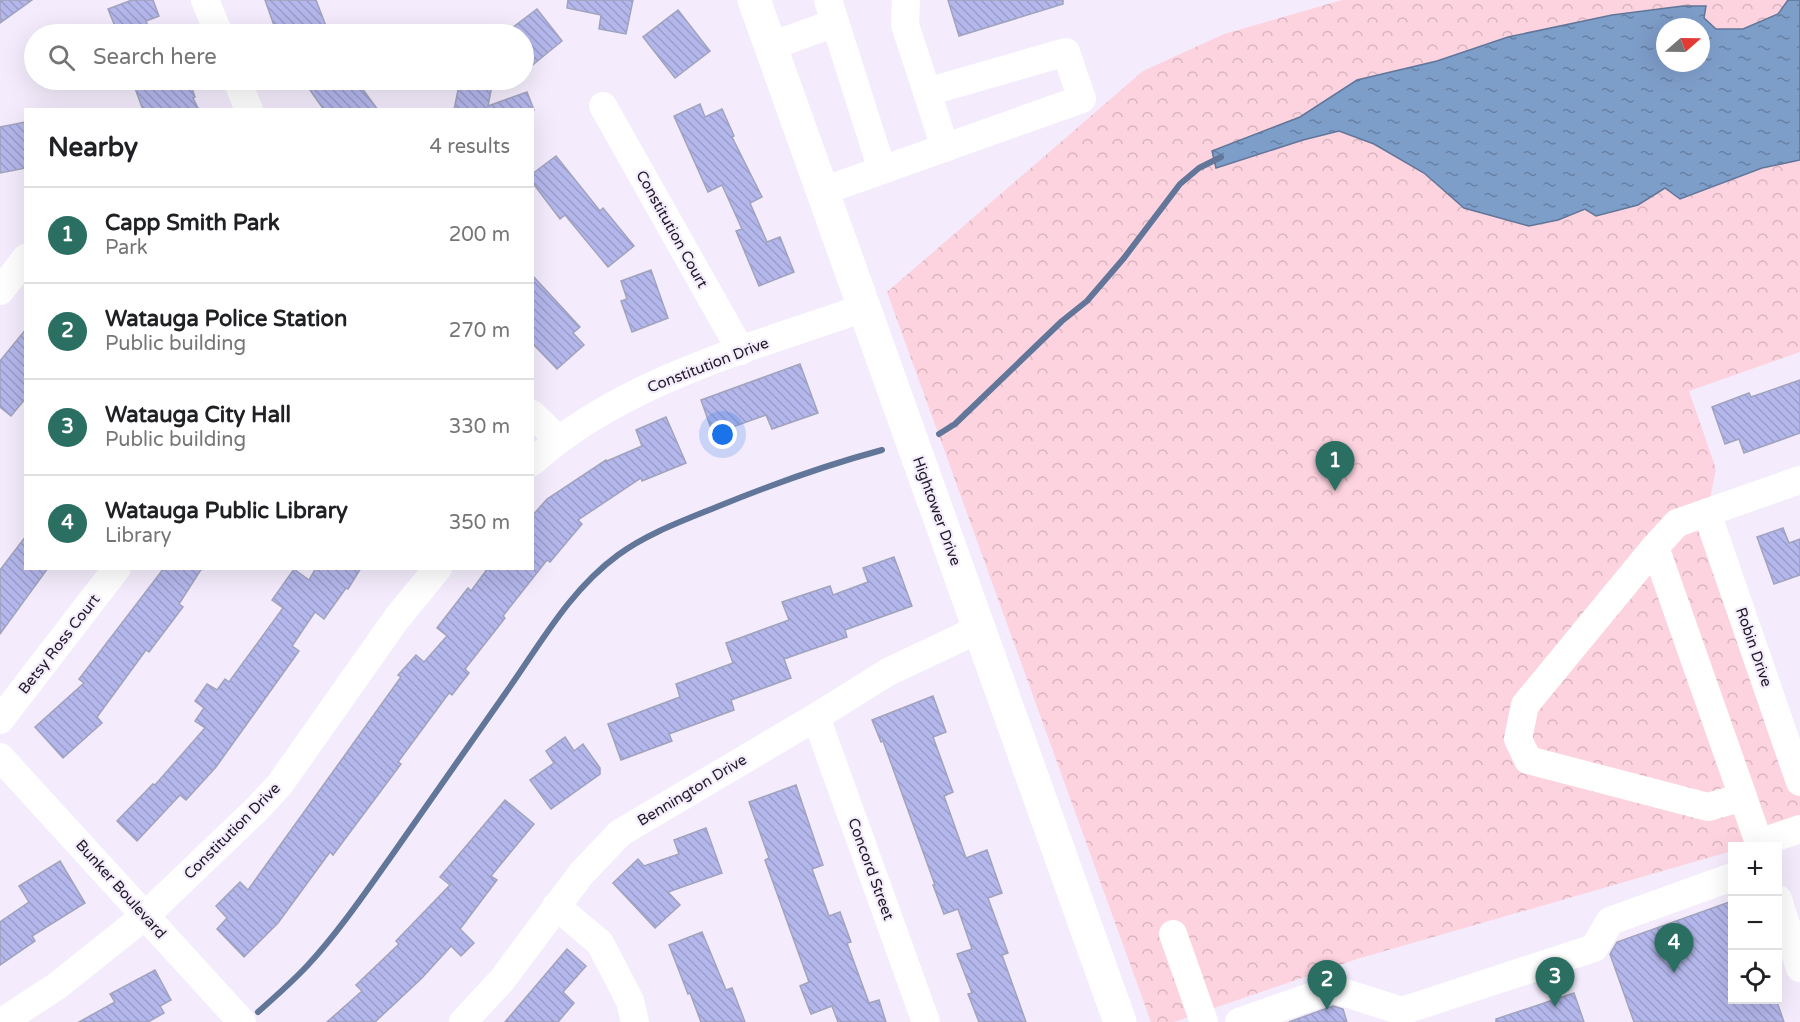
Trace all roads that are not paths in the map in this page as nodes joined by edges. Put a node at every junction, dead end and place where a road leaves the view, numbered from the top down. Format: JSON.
{"nodes":[{"id":1,"x":205,"y":0,"type":"edge"},
{"id":2,"x":754,"y":0,"type":"edge"},
{"id":3,"x":906,"y":0,"type":"edge"},
{"id":4,"x":831,"y":11,"type":"edge"},
{"id":5,"x":215,"y":24,"type":"edge"},
{"id":6,"x":771,"y":46,"type":"junction"},
{"id":7,"x":241,"y":90,"type":"edge"},
{"id":8,"x":927,"y":92,"type":"junction"},
{"id":9,"x":603,"y":106,"type":"dead end"},
{"id":10,"x":248,"y":108,"type":"edge"},
{"id":11,"x":945,"y":148,"type":"junction"},
{"id":12,"x":882,"y":170,"type":"junction"},
{"id":13,"x":823,"y":191,"type":"junction"},
{"id":14,"x":24,"y":261,"type":"edge"},
{"id":15,"x":0,"y":291,"type":"edge"},
{"id":16,"x":864,"y":308,"type":"junction"},
{"id":17,"x":741,"y":351,"type":"junction"},
{"id":18,"x":534,"y":416,"type":"edge"},
{"id":19,"x":558,"y":439,"type":"junction"},
{"id":20,"x":534,"y":460,"type":"edge"},
{"id":21,"x":1800,"y":480,"type":"edge"},
{"id":22,"x":1707,"y":513,"type":"junction"},
{"id":23,"x":1654,"y":547,"type":"junction"},
{"id":24,"x":115,"y":570,"type":"edge"},
{"id":25,"x":436,"y":570,"type":"edge"},
{"id":26,"x":979,"y":629,"type":"junction"},
{"id":27,"x":816,"y":717,"type":"junction"},
{"id":28,"x":0,"y":720,"type":"edge"},
{"id":29,"x":1792,"y":732,"type":"edge"},
{"id":30,"x":0,"y":757,"type":"edge"},
{"id":31,"x":1800,"y":782,"type":"edge"},
{"id":32,"x":1743,"y":797,"type":"junction"},
{"id":33,"x":1800,"y":829,"type":"edge"},
{"id":34,"x":1759,"y":842,"type":"edge"},
{"id":35,"x":1768,"y":842,"type":"edge"},
{"id":36,"x":1728,"y":878,"type":"edge"},
{"id":37,"x":556,"y":906,"type":"junction"},
{"id":38,"x":1782,"y":912,"type":"edge"},
{"id":39,"x":146,"y":915,"type":"junction"},
{"id":40,"x":1173,"y":934,"type":"dead end"},
{"id":41,"x":1800,"y":968,"type":"edge"},
{"id":42,"x":1247,"y":1021,"type":"edge"},
{"id":43,"x":3,"y":1022,"type":"edge"},
{"id":44,"x":242,"y":1022,"type":"edge"},
{"id":45,"x":463,"y":1022,"type":"edge"},
{"id":46,"x":635,"y":1022,"type":"edge"},
{"id":47,"x":926,"y":1022,"type":"edge"},
{"id":48,"x":1120,"y":1022,"type":"edge"},
{"id":49,"x":1204,"y":1022,"type":"edge"}],
"edges":[{"from":1,"to":5,"type":"street"},
{"from":2,"to":6,"type":"main road","name":"Hightower Drive"},
{"from":3,"to":8,"type":"street"},
{"from":4,"to":6,"type":"street"},
{"from":4,"to":12,"type":"street"},
{"from":6,"to":13,"type":"main road","name":"Hightower Drive"},
{"from":7,"to":10,"type":"street"},
{"from":8,"to":11,"type":"street"},
{"from":8,"to":11,"type":"street"},
{"from":9,"to":17,"type":"street","name":"Constitution Court"},
{"from":11,"to":12,"type":"street"},
{"from":12,"to":13,"type":"street"},
{"from":13,"to":16,"type":"main road","name":"Hightower Drive"},
{"from":14,"to":15,"type":"street"},
{"from":16,"to":17,"type":"street","name":"Constitution Drive"},
{"from":16,"to":26,"type":"main road","name":"Hightower Drive"},
{"from":17,"to":19,"type":"street","name":"Constitution Drive"},
{"from":18,"to":19,"type":"street"},
{"from":19,"to":20,"type":"street","name":"Constitution Drive"},
{"from":21,"to":22,"type":"street"},
{"from":22,"to":23,"type":"street"},
{"from":22,"to":29,"type":"street","name":"Robin Drive"},
{"from":23,"to":32,"type":"street"},
{"from":23,"to":32,"type":"street"},
{"from":24,"to":28,"type":"street","name":"Betsy Ross Court"},
{"from":25,"to":39,"type":"street","name":"Constitution Drive"},
{"from":26,"to":27,"type":"street","name":"Bennington Drive"},
{"from":26,"to":48,"type":"main road","name":"Hightower Drive"},
{"from":27,"to":37,"type":"street","name":"Bennington Drive"},
{"from":27,"to":47,"type":"street","name":"Concord Street"},
{"from":29,"to":31,"type":"street","name":"Robin Drive"},
{"from":30,"to":39,"type":"street","name":"Bunker Boulevard"},
{"from":32,"to":34,"type":"street"},
{"from":33,"to":35,"type":"street"},
{"from":36,"to":42,"type":"street"},
{"from":37,"to":45,"type":"street","name":"Bennington Drive"},
{"from":37,"to":46,"type":"street"},
{"from":38,"to":41,"type":"street"},
{"from":39,"to":43,"type":"street","name":"Constitution Drive"},
{"from":39,"to":44,"type":"street","name":"Bunker Boulevard"},
{"from":40,"to":49,"type":"street"}]}
